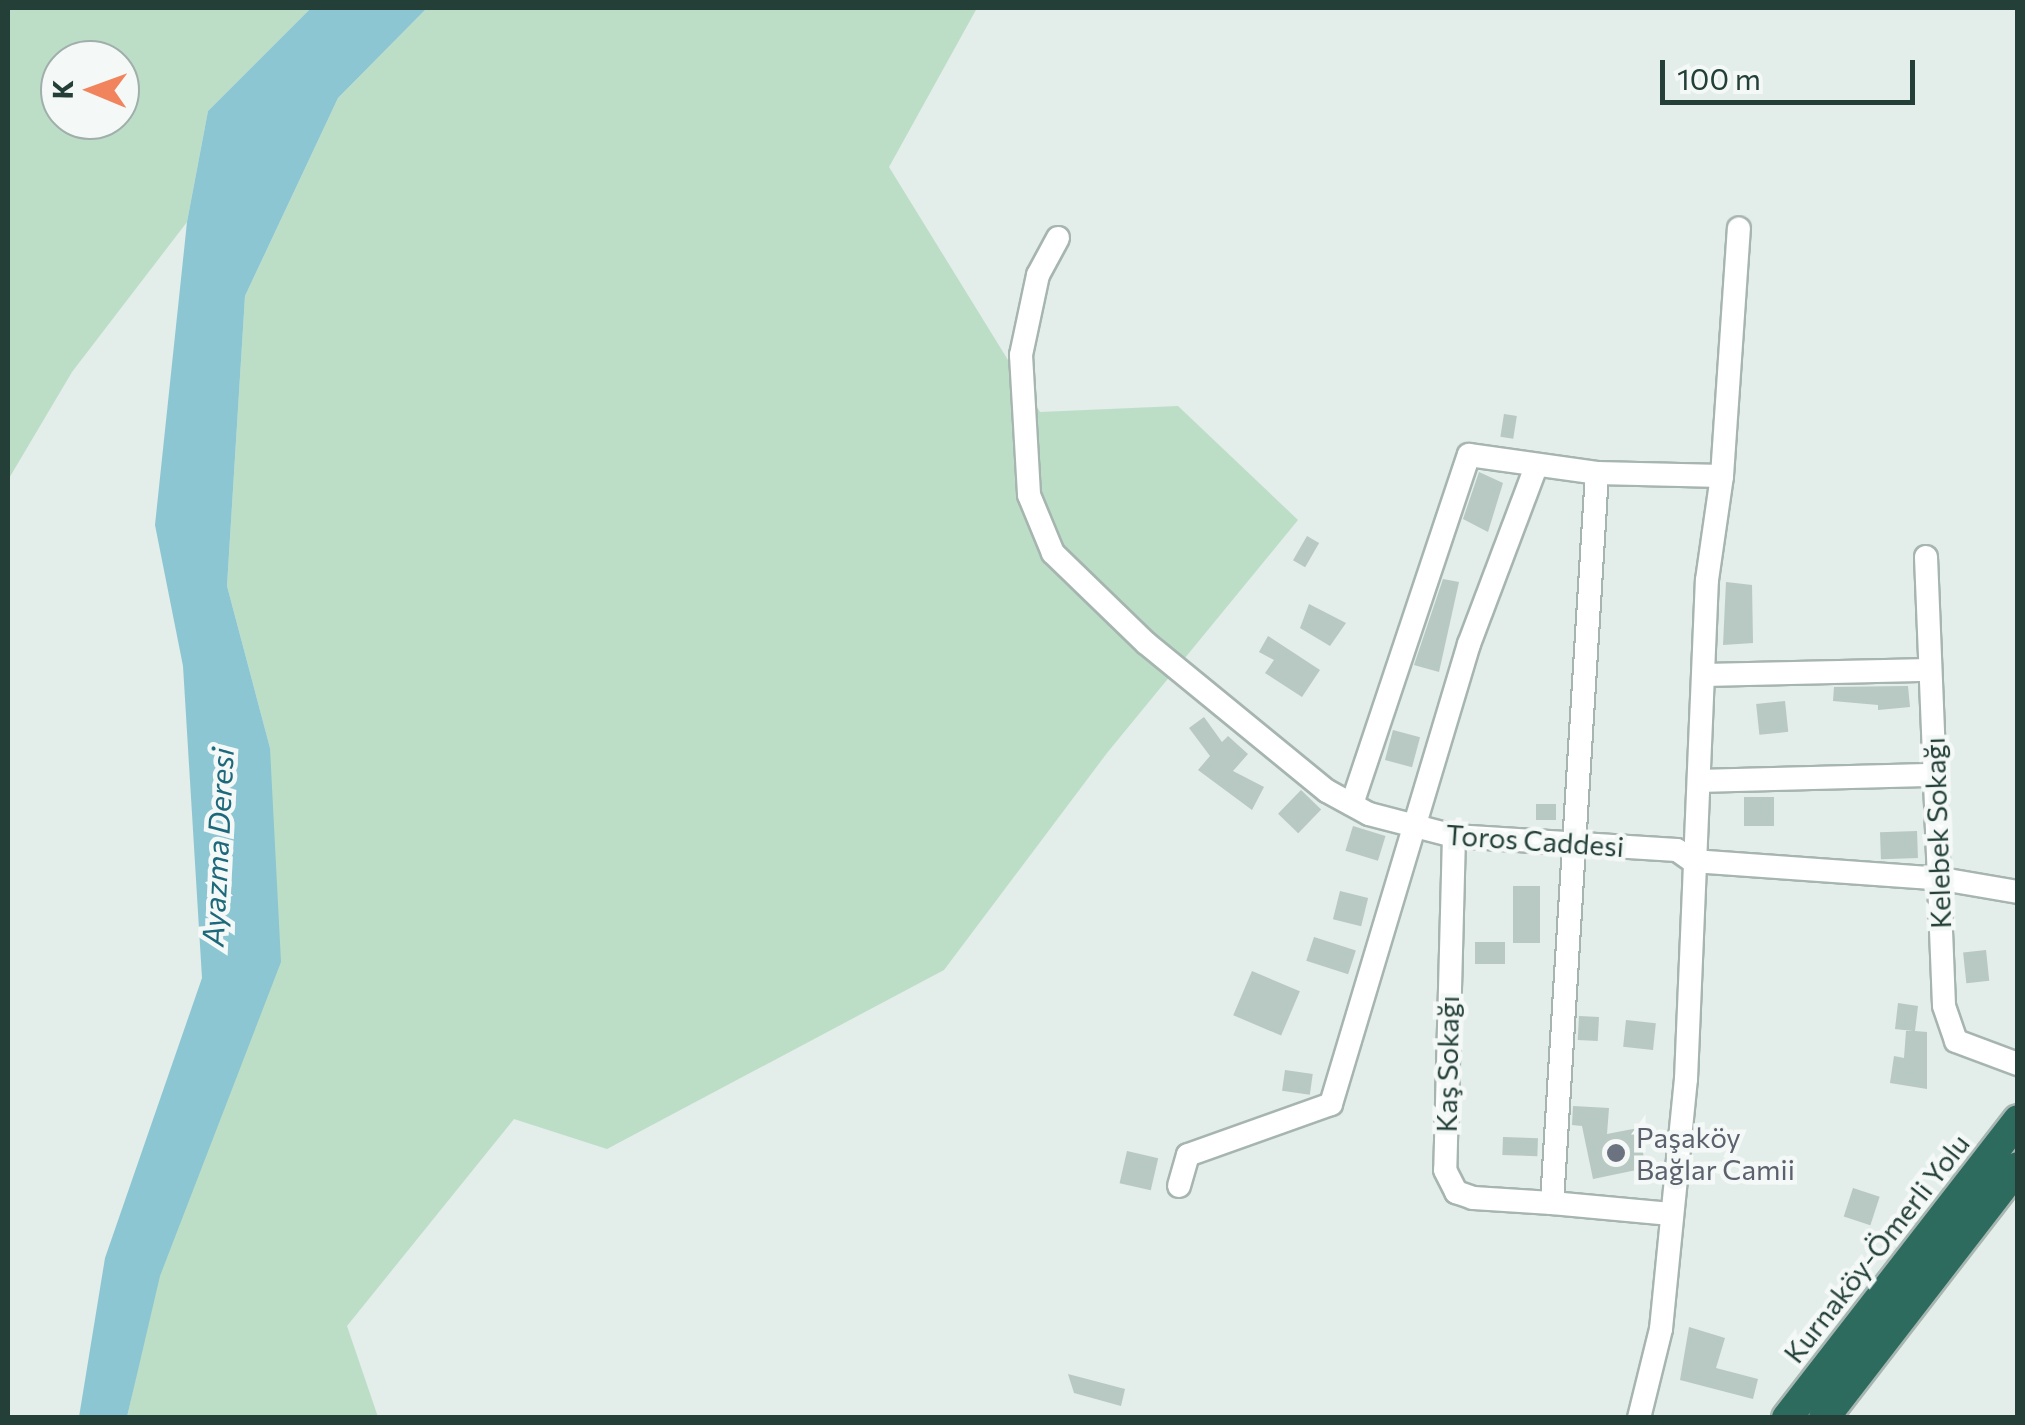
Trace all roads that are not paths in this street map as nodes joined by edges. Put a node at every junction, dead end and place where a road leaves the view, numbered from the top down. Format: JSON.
{"nodes":[{"id":1,"x":1739,"y":229,"type":"dead end"},
{"id":2,"x":1058,"y":238,"type":"dead end"},
{"id":3,"x":1536,"y":467,"type":"junction"},
{"id":4,"x":1597,"y":472,"type":"junction"},
{"id":5,"x":1722,"y":476,"type":"junction"},
{"id":6,"x":1926,"y":558,"type":"dead end"},
{"id":7,"x":1930,"y":670,"type":"junction"},
{"id":8,"x":1704,"y":675,"type":"junction"},
{"id":9,"x":1935,"y":776,"type":"junction"},
{"id":10,"x":1698,"y":781,"type":"junction"},
{"id":11,"x":1352,"y":804,"type":"junction"},
{"id":12,"x":1416,"y":829,"type":"junction"},
{"id":13,"x":1454,"y":836,"type":"junction"},
{"id":14,"x":1572,"y":843,"type":"junction"},
{"id":15,"x":1693,"y":861,"type":"junction"},
{"id":16,"x":1942,"y":879,"type":"junction"},
{"id":17,"x":2018,"y":892,"type":"edge"},
{"id":18,"x":2018,"y":1064,"type":"edge"},
{"id":19,"x":2018,"y":1120,"type":"edge"},
{"id":20,"x":2018,"y":1168,"type":"edge"},
{"id":21,"x":1179,"y":1186,"type":"dead end"},
{"id":22,"x":1552,"y":1202,"type":"junction"},
{"id":23,"x":1670,"y":1214,"type":"junction"},
{"id":24,"x":1638,"y":1418,"type":"edge"},
{"id":25,"x":1787,"y":1418,"type":"edge"},
{"id":26,"x":1824,"y":1418,"type":"edge"}],
"edges":[{"from":1,"to":5,"type":"street"},
{"from":2,"to":11,"type":"street"},
{"from":3,"to":4,"type":"street"},
{"from":3,"to":11,"type":"street"},
{"from":3,"to":12,"type":"street"},
{"from":4,"to":5,"type":"street"},
{"from":4,"to":14,"type":"street"},
{"from":5,"to":8,"type":"street"},
{"from":6,"to":7,"type":"street","name":"Kelebek Sokağı"},
{"from":7,"to":8,"type":"street"},
{"from":7,"to":9,"type":"street","name":"Kelebek Sokağı"},
{"from":8,"to":10,"type":"street"},
{"from":9,"to":10,"type":"street"},
{"from":9,"to":16,"type":"street","name":"Kelebek Sokağı"},
{"from":10,"to":15,"type":"street"},
{"from":11,"to":12,"type":"street"},
{"from":12,"to":13,"type":"street","name":"Toros Caddesi"},
{"from":12,"to":21,"type":"street","name":"Toros Caddesi"},
{"from":13,"to":14,"type":"street","name":"Toros Caddesi"},
{"from":13,"to":22,"type":"street","name":"Kaş Sokağı"},
{"from":14,"to":15,"type":"street","name":"Toros Caddesi"},
{"from":14,"to":22,"type":"street"},
{"from":15,"to":16,"type":"street","name":"Toros Caddesi"},
{"from":15,"to":23,"type":"street"},
{"from":16,"to":17,"type":"street","name":"Toros Caddesi"},
{"from":16,"to":18,"type":"street","name":"Kelebek Sokağı"},
{"from":19,"to":25,"type":"highway","name":"Kurnaköy-Ömerli Yolu"},
{"from":20,"to":26,"type":"highway"},
{"from":22,"to":23,"type":"street","name":"Kaş Sokağı"},
{"from":23,"to":24,"type":"street"}]}
